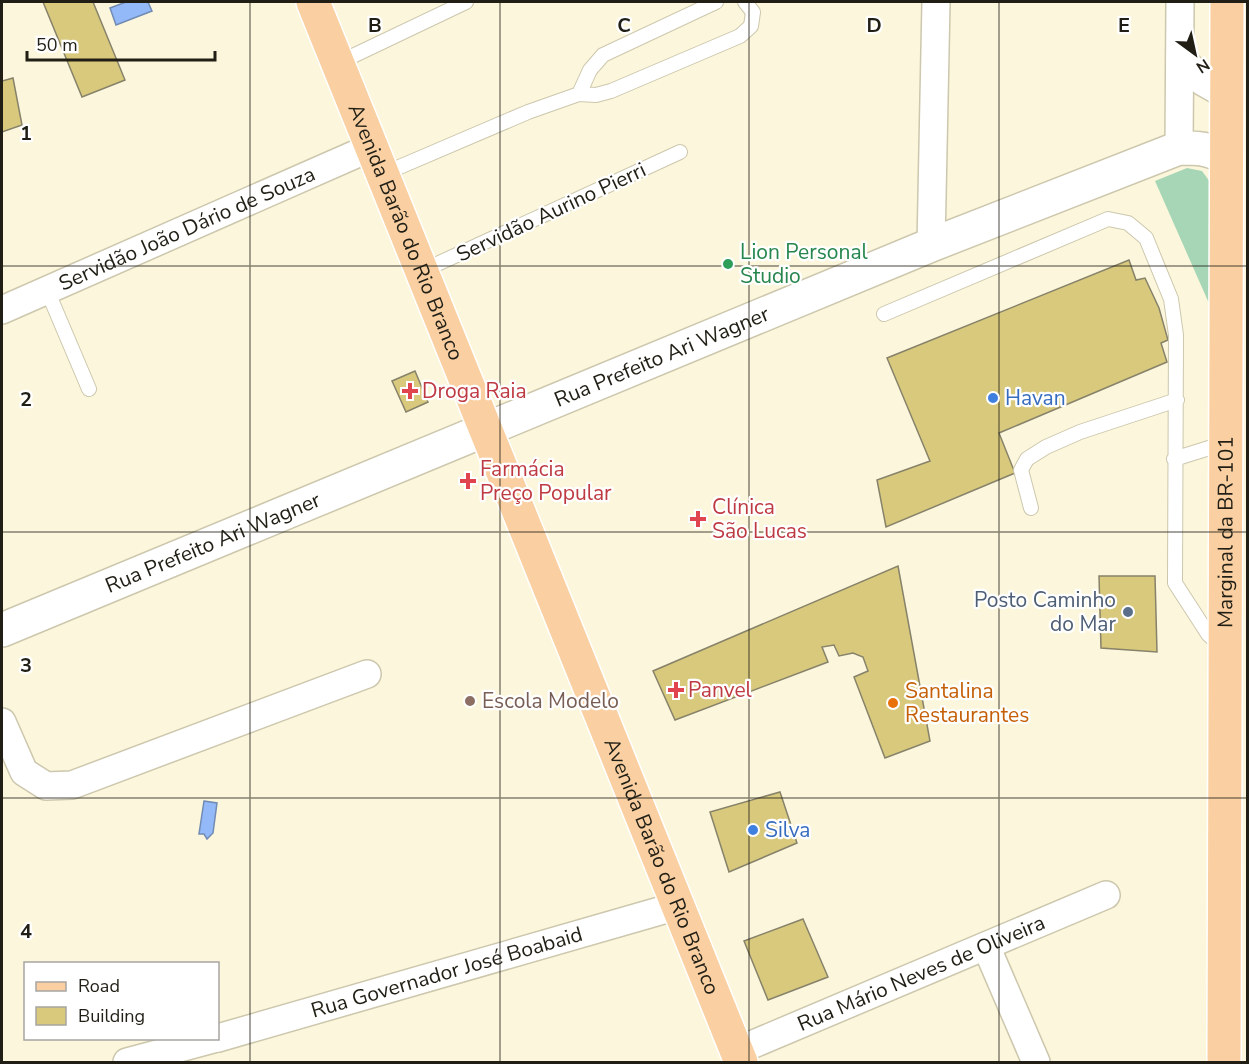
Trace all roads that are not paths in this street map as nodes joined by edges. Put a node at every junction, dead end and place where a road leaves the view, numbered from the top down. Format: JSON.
{"nodes":[{"id":1,"x":313,"y":2,"type":"edge"},
{"id":2,"x":466,"y":2,"type":"edge"},
{"id":3,"x":716,"y":2,"type":"edge"},
{"id":4,"x":745,"y":2,"type":"edge"},
{"id":5,"x":936,"y":2,"type":"edge"},
{"id":6,"x":1180,"y":2,"type":"edge"},
{"id":7,"x":1227,"y":2,"type":"edge"},
{"id":8,"x":1180,"y":56,"type":"junction"},
{"id":9,"x":338,"y":63,"type":"junction"},
{"id":10,"x":579,"y":94,"type":"junction"},
{"id":11,"x":1226,"y":94,"type":"junction"},
{"id":12,"x":1179,"y":148,"type":"junction"},
{"id":13,"x":680,"y":152,"type":"dead end"},
{"id":14,"x":1226,"y":158,"type":"junction"},
{"id":15,"x":377,"y":160,"type":"junction"},
{"id":16,"x":931,"y":245,"type":"junction"},
{"id":17,"x":422,"y":271,"type":"junction"},
{"id":18,"x":47,"y":290,"type":"junction"},
{"id":19,"x":2,"y":310,"type":"edge"},
{"id":20,"x":884,"y":314,"type":"dead end"},
{"id":21,"x":89,"y":389,"type":"dead end"},
{"id":22,"x":1177,"y":399,"type":"junction"},
{"id":23,"x":485,"y":429,"type":"junction"},
{"id":24,"x":1225,"y":443,"type":"junction"},
{"id":25,"x":1174,"y":459,"type":"junction"},
{"id":26,"x":1030,"y":508,"type":"dead end"},
{"id":27,"x":2,"y":630,"type":"edge"},
{"id":28,"x":1225,"y":650,"type":"junction"},
{"id":29,"x":367,"y":674,"type":"dead end"},
{"id":30,"x":2,"y":722,"type":"edge"},
{"id":31,"x":1106,"y":895,"type":"dead end"},
{"id":32,"x":677,"y":906,"type":"junction"},
{"id":33,"x":986,"y":945,"type":"junction"},
{"id":34,"x":219,"y":1037,"type":"edge"},
{"id":35,"x":214,"y":1040,"type":"edge"},
{"id":36,"x":188,"y":1055,"type":"edge"},
{"id":37,"x":739,"y":1057,"type":"edge"},
{"id":38,"x":127,"y":1062,"type":"edge"},
{"id":39,"x":1036,"y":1062,"type":"edge"},
{"id":40,"x":1224,"y":1062,"type":"edge"}],
"edges":[{"from":1,"to":9,"type":"main road","name":"Avenida Barão do Rio Branco"},
{"from":2,"to":9,"type":"lane"},
{"from":3,"to":10,"type":"lane"},
{"from":4,"to":10,"type":"lane"},
{"from":5,"to":16,"type":"street"},
{"from":6,"to":8,"type":"street"},
{"from":7,"to":11,"type":"main road","name":"Marginal da BR-101"},
{"from":8,"to":11,"type":"street"},
{"from":8,"to":12,"type":"street"},
{"from":9,"to":15,"type":"main road","name":"Avenida Barão do Rio Branco"},
{"from":10,"to":15,"type":"lane"},
{"from":11,"to":14,"type":"main road","name":"Marginal da BR-101"},
{"from":12,"to":14,"type":"street","name":"Rua Prefeito Ari Wagner"},
{"from":12,"to":16,"type":"street","name":"Rua Prefeito Ari Wagner"},
{"from":13,"to":17,"type":"lane","name":"Servidão Aurino Pierri"},
{"from":14,"to":24,"type":"main road","name":"Marginal da BR-101"},
{"from":15,"to":17,"type":"main road","name":"Avenida Barão do Rio Branco"},
{"from":15,"to":18,"type":"street","name":"Servidão João Dário de Souza"},
{"from":16,"to":23,"type":"street","name":"Rua Prefeito Ari Wagner"},
{"from":17,"to":23,"type":"main road","name":"Avenida Barão do Rio Branco"},
{"from":18,"to":19,"type":"street","name":"Servidão João Dário de Souza"},
{"from":18,"to":21,"type":"lane"},
{"from":20,"to":22,"type":"lane"},
{"from":22,"to":25,"type":"lane"},
{"from":22,"to":26,"type":"lane"},
{"from":23,"to":27,"type":"street","name":"Rua Prefeito Ari Wagner"},
{"from":23,"to":32,"type":"main road","name":"Avenida Barão do Rio Branco"},
{"from":24,"to":25,"type":"lane"},
{"from":24,"to":28,"type":"main road","name":"Marginal da BR-101"},
{"from":25,"to":28,"type":"lane"},
{"from":28,"to":40,"type":"main road","name":"Marginal da BR-101"},
{"from":29,"to":30,"type":"street"},
{"from":31,"to":33,"type":"street","name":"Rua Mário Neves de Oliveira"},
{"from":32,"to":34,"type":"street","name":"Rua Governador José Boabaid"},
{"from":32,"to":37,"type":"main road","name":"Avenida Barão do Rio Branco"},
{"from":33,"to":37,"type":"street","name":"Rua Mário Neves de Oliveira"},
{"from":33,"to":39,"type":"street"},
{"from":35,"to":36,"type":"street","name":"Rua Governador José Boabaid"},
{"from":36,"to":38,"type":"street","name":"Rua Governador José Boabaid"}]}
